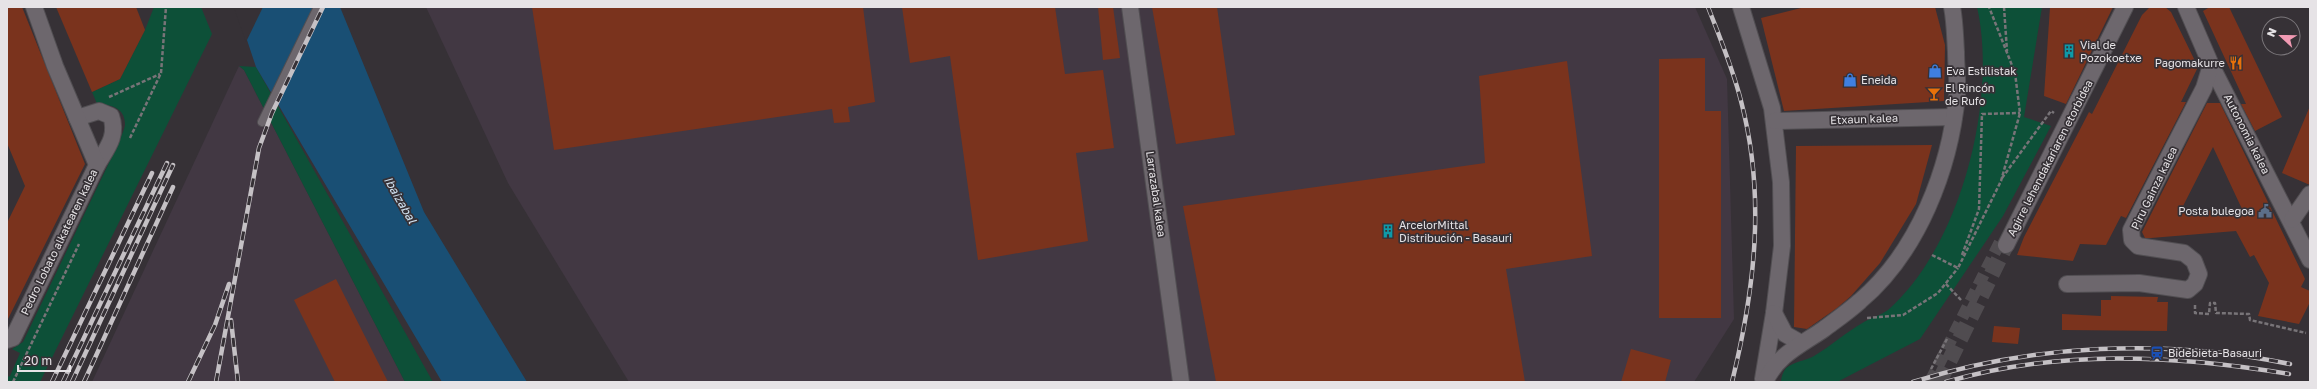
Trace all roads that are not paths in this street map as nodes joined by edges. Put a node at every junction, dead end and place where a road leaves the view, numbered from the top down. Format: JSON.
{"nodes":[{"id":1,"x":34,"y":7,"type":"edge"},
{"id":2,"x":318,"y":7,"type":"edge"},
{"id":3,"x":1130,"y":7,"type":"edge"},
{"id":4,"x":1741,"y":7,"type":"edge"},
{"id":5,"x":1952,"y":7,"type":"edge"},
{"id":6,"x":2125,"y":7,"type":"edge"},
{"id":7,"x":2186,"y":7,"type":"edge"},
{"id":8,"x":2211,"y":64,"type":"junction"},
{"id":9,"x":1954,"y":117,"type":"junction"},
{"id":10,"x":77,"y":118,"type":"junction"},
{"id":11,"x":1774,"y":121,"type":"junction"},
{"id":12,"x":262,"y":122,"type":"dead end"},
{"id":13,"x":97,"y":165,"type":"junction"},
{"id":14,"x":2310,"y":194,"type":"edge"},
{"id":15,"x":2292,"y":220,"type":"junction"},
{"id":16,"x":2006,"y":245,"type":"tunnel mouth"},
{"id":17,"x":2310,"y":260,"type":"edge"},
{"id":18,"x":2067,"y":284,"type":"dead end"},
{"id":19,"x":1774,"y":313,"type":"junction"},
{"id":20,"x":7,"y":340,"type":"edge"},
{"id":21,"x":1801,"y":343,"type":"junction"},
{"id":22,"x":1181,"y":382,"type":"edge"},
{"id":23,"x":1763,"y":382,"type":"edge"}],
"edges":[{"from":1,"to":10,"type":"street","name":"Pedro Lobato alkatearen kalea"},
{"from":2,"to":12,"type":"lane"},
{"from":3,"to":22,"type":"street","name":"Larrazabal kalea"},
{"from":4,"to":11,"type":"street"},
{"from":5,"to":9,"type":"street"},
{"from":6,"to":16,"type":"street","name":"Agirre lehendakariaren etorbidea"},
{"from":7,"to":8,"type":"street","name":"Autonomia kalea"},
{"from":8,"to":15,"type":"street","name":"Autonomia kalea"},
{"from":8,"to":18,"type":"street","name":"Piru Gainza kalea"},
{"from":9,"to":11,"type":"street","name":"Etxaun kalea"},
{"from":9,"to":21,"type":"street"},
{"from":10,"to":13,"type":"street","name":"Pedro Lobato alkatearen kalea"},
{"from":10,"to":13,"type":"street"},
{"from":11,"to":19,"type":"street"},
{"from":13,"to":20,"type":"street","name":"Pedro Lobato alkatearen kalea"},
{"from":14,"to":15,"type":"street"},
{"from":15,"to":17,"type":"street","name":"Autonomia kalea"},
{"from":19,"to":21,"type":"street"},
{"from":19,"to":23,"type":"street"},
{"from":21,"to":23,"type":"street"}]}
